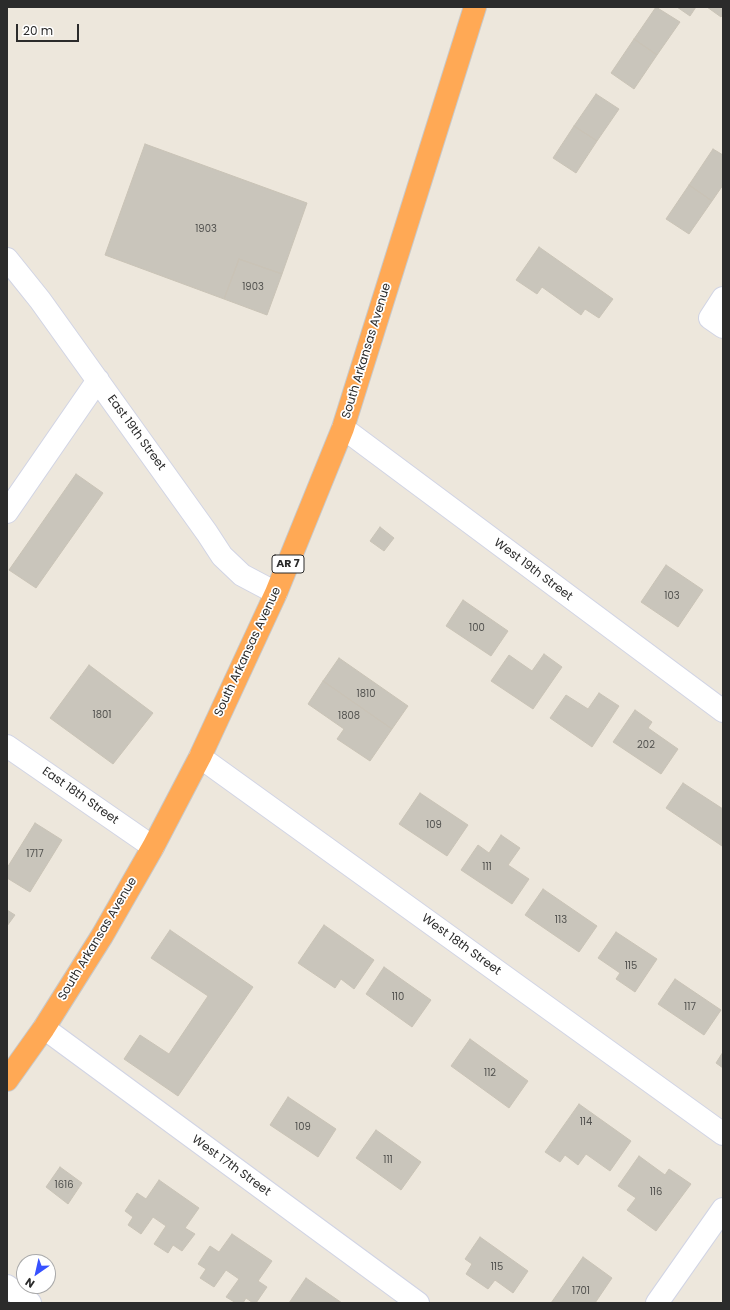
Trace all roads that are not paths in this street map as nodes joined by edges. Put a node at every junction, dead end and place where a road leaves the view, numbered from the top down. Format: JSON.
{"nodes":[{"id":1,"x":475,"y":7,"type":"edge"},
{"id":2,"x":7,"y":259,"type":"edge"},
{"id":3,"x":723,"y":298,"type":"edge"},
{"id":4,"x":716,"y":323,"type":"edge"},
{"id":5,"x":98,"y":380,"type":"junction"},
{"id":6,"x":343,"y":428,"type":"junction"},
{"id":7,"x":7,"y":512,"type":"edge"},
{"id":8,"x":276,"y":593,"type":"junction"},
{"id":9,"x":723,"y":711,"type":"edge"},
{"id":10,"x":7,"y":746,"type":"edge"},
{"id":11,"x":200,"y":757,"type":"junction"},
{"id":12,"x":153,"y":847,"type":"junction"},
{"id":13,"x":44,"y":1028,"type":"junction"},
{"id":14,"x":7,"y":1080,"type":"edge"},
{"id":15,"x":723,"y":1134,"type":"edge"},
{"id":16,"x":723,"y":1210,"type":"edge"},
{"id":17,"x":7,"y":1286,"type":"edge"},
{"id":18,"x":30,"y":1303,"type":"edge"},
{"id":19,"x":418,"y":1303,"type":"edge"},
{"id":20,"x":657,"y":1303,"type":"edge"}],
"edges":[{"from":1,"to":6,"type":"highway","name":"South Arkansas Avenue","number":"AR 7"},
{"from":2,"to":5,"type":"street","name":"East 19th Street"},
{"from":3,"to":4,"type":"street"},
{"from":5,"to":7,"type":"street"},
{"from":5,"to":8,"type":"street","name":"East 19th Street"},
{"from":6,"to":8,"type":"highway","name":"South Arkansas Avenue","number":"AR 7"},
{"from":6,"to":9,"type":"street","name":"West 19th Street"},
{"from":8,"to":11,"type":"highway","name":"South Arkansas Avenue","number":"AR 7"},
{"from":10,"to":12,"type":"street","name":"East 18th Street"},
{"from":11,"to":12,"type":"highway","name":"South Arkansas Avenue","number":"AR 7"},
{"from":11,"to":15,"type":"street","name":"West 18th Street"},
{"from":12,"to":13,"type":"highway","name":"South Arkansas Avenue","number":"AR 7"},
{"from":13,"to":14,"type":"highway","name":"South Arkansas Avenue","number":"AR 7"},
{"from":13,"to":19,"type":"street","name":"West 17th Street"},
{"from":16,"to":20,"type":"street"},
{"from":17,"to":18,"type":"street"}]}
